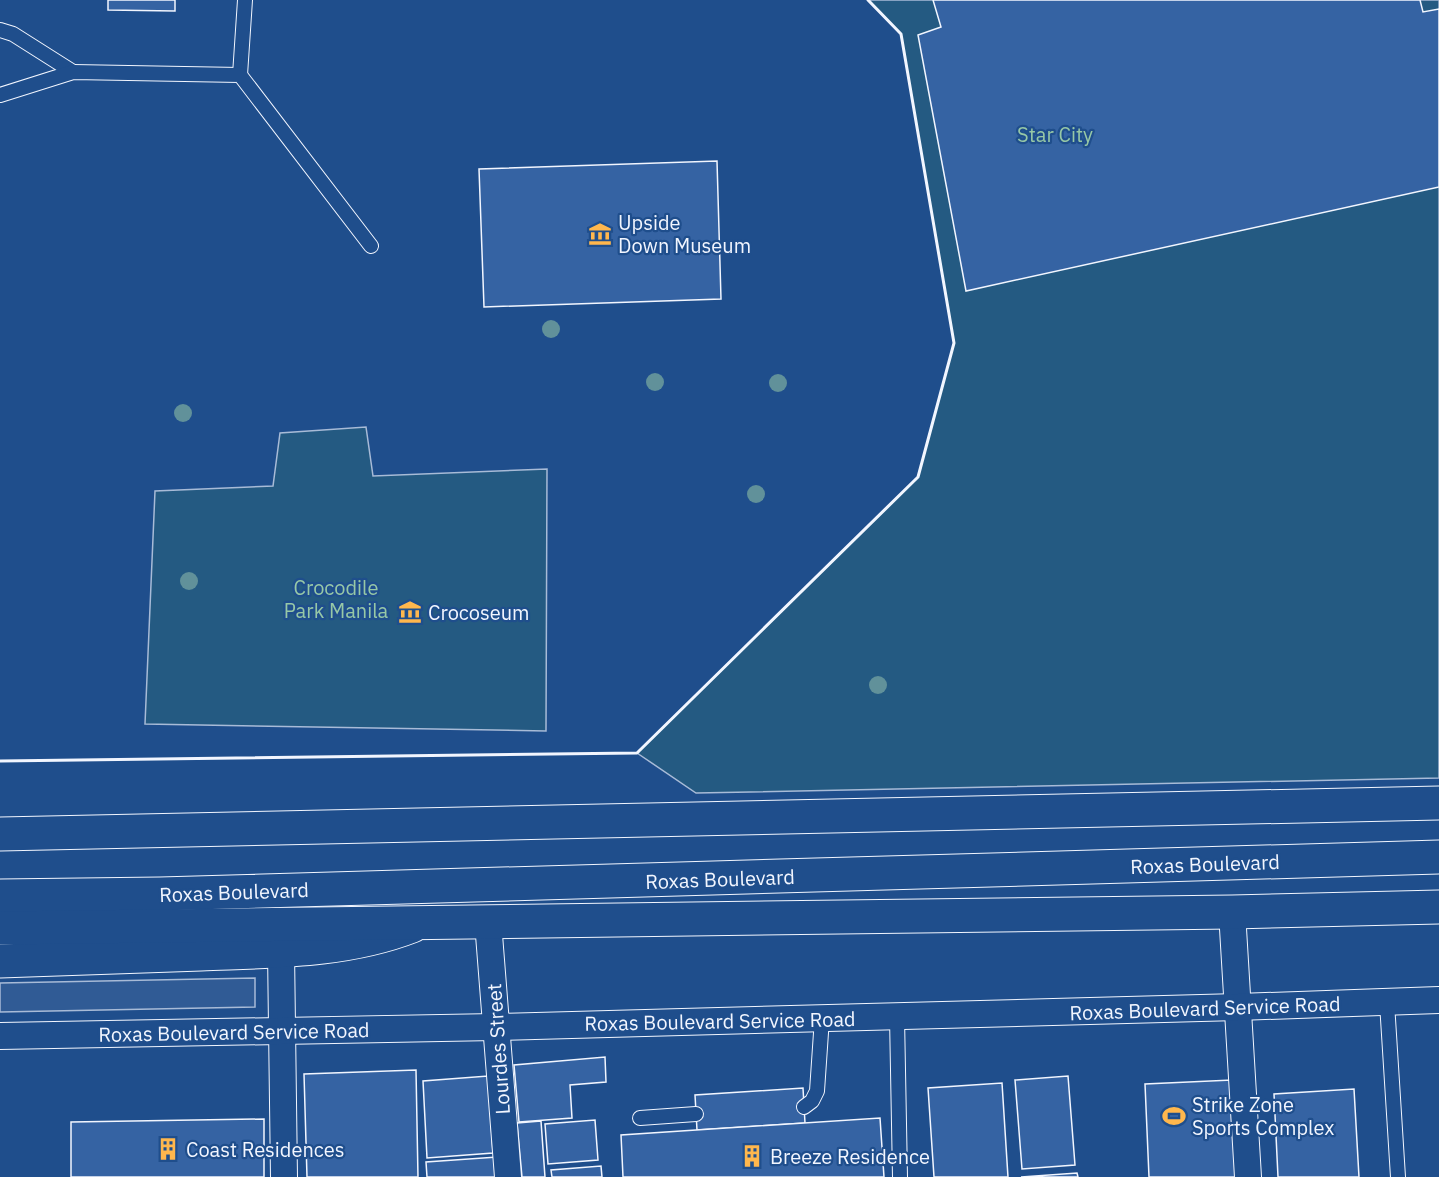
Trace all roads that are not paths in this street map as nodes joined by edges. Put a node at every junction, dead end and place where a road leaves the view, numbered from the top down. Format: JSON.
{"nodes":[{"id":1,"x":245,"y":0,"type":"edge"},
{"id":2,"x":0,"y":30,"type":"edge"},
{"id":3,"x":73,"y":72,"type":"junction"},
{"id":4,"x":240,"y":75,"type":"junction"},
{"id":5,"x":0,"y":95,"type":"edge"},
{"id":6,"x":371,"y":246,"type":"dead end"},
{"id":7,"x":1439,"y":803,"type":"edge"},
{"id":8,"x":0,"y":834,"type":"edge"},
{"id":9,"x":1439,"y":857,"type":"edge"},
{"id":10,"x":0,"y":896,"type":"edge"},
{"id":11,"x":1439,"y":907,"type":"edge"},
{"id":12,"x":161,"y":910,"type":"junction"},
{"id":13,"x":1232,"y":912,"type":"junction"},
{"id":14,"x":488,"y":922,"type":"junction"},
{"id":15,"x":418,"y":923,"type":"junction"},
{"id":16,"x":0,"y":928,"type":"edge"},
{"id":17,"x":281,"y":951,"type":"junction"},
{"id":18,"x":0,"y":961,"type":"edge"},
{"id":19,"x":1439,"y":1000,"type":"edge"},
{"id":20,"x":1387,"y":1003,"type":"junction"},
{"id":21,"x":1238,"y":1008,"type":"junction"},
{"id":22,"x":897,"y":1017,"type":"junction"},
{"id":23,"x":822,"y":1018,"type":"junction"},
{"id":24,"x":495,"y":1027,"type":"junction"},
{"id":25,"x":282,"y":1031,"type":"junction"},
{"id":26,"x":0,"y":1036,"type":"edge"},
{"id":27,"x":804,"y":1107,"type":"dead end"},
{"id":28,"x":696,"y":1114,"type":"dead end"},
{"id":29,"x":640,"y":1118,"type":"dead end"},
{"id":30,"x":284,"y":1177,"type":"edge"},
{"id":31,"x":508,"y":1177,"type":"edge"},
{"id":32,"x":900,"y":1177,"type":"edge"},
{"id":33,"x":1248,"y":1177,"type":"edge"},
{"id":34,"x":1398,"y":1177,"type":"edge"}],
"edges":[{"from":1,"to":4,"type":"lane"},
{"from":2,"to":3,"type":"lane"},
{"from":3,"to":4,"type":"lane"},
{"from":3,"to":5,"type":"lane"},
{"from":4,"to":6,"type":"lane"},
{"from":7,"to":8,"type":"main road"},
{"from":9,"to":12,"type":"main road","name":"Roxas Boulevard"},
{"from":10,"to":12,"type":"main road","name":"Roxas Boulevard"},
{"from":11,"to":13,"type":"main road","name":"Roxas Boulevard"},
{"from":12,"to":15,"type":"main road","name":"Roxas Boulevard"},
{"from":12,"to":16,"type":"main road","name":"Roxas Boulevard"},
{"from":13,"to":14,"type":"main road","name":"Roxas Boulevard"},
{"from":13,"to":21,"type":"street"},
{"from":14,"to":15,"type":"main road","name":"Roxas Boulevard"},
{"from":14,"to":24,"type":"street","name":"Lourdes Street"},
{"from":15,"to":17,"type":"main road","name":"Roxas Boulevard"},
{"from":17,"to":18,"type":"main road","name":"Roxas Boulevard"},
{"from":17,"to":25,"type":"street"},
{"from":19,"to":20,"type":"street","name":"Roxas Boulevard Service Road"},
{"from":20,"to":21,"type":"street","name":"Roxas Boulevard Service Road"},
{"from":20,"to":34,"type":"lane"},
{"from":21,"to":22,"type":"street","name":"Roxas Boulevard Service Road"},
{"from":21,"to":33,"type":"street"},
{"from":22,"to":23,"type":"street","name":"Roxas Boulevard Service Road"},
{"from":22,"to":32,"type":"lane"},
{"from":23,"to":24,"type":"street","name":"Roxas Boulevard Service Road"},
{"from":23,"to":27,"type":"lane"},
{"from":24,"to":25,"type":"street","name":"Roxas Boulevard Service Road"},
{"from":24,"to":31,"type":"street","name":"Lourdes Street"},
{"from":25,"to":26,"type":"street","name":"Roxas Boulevard Service Road"},
{"from":25,"to":30,"type":"street"},
{"from":28,"to":29,"type":"lane"}]}
